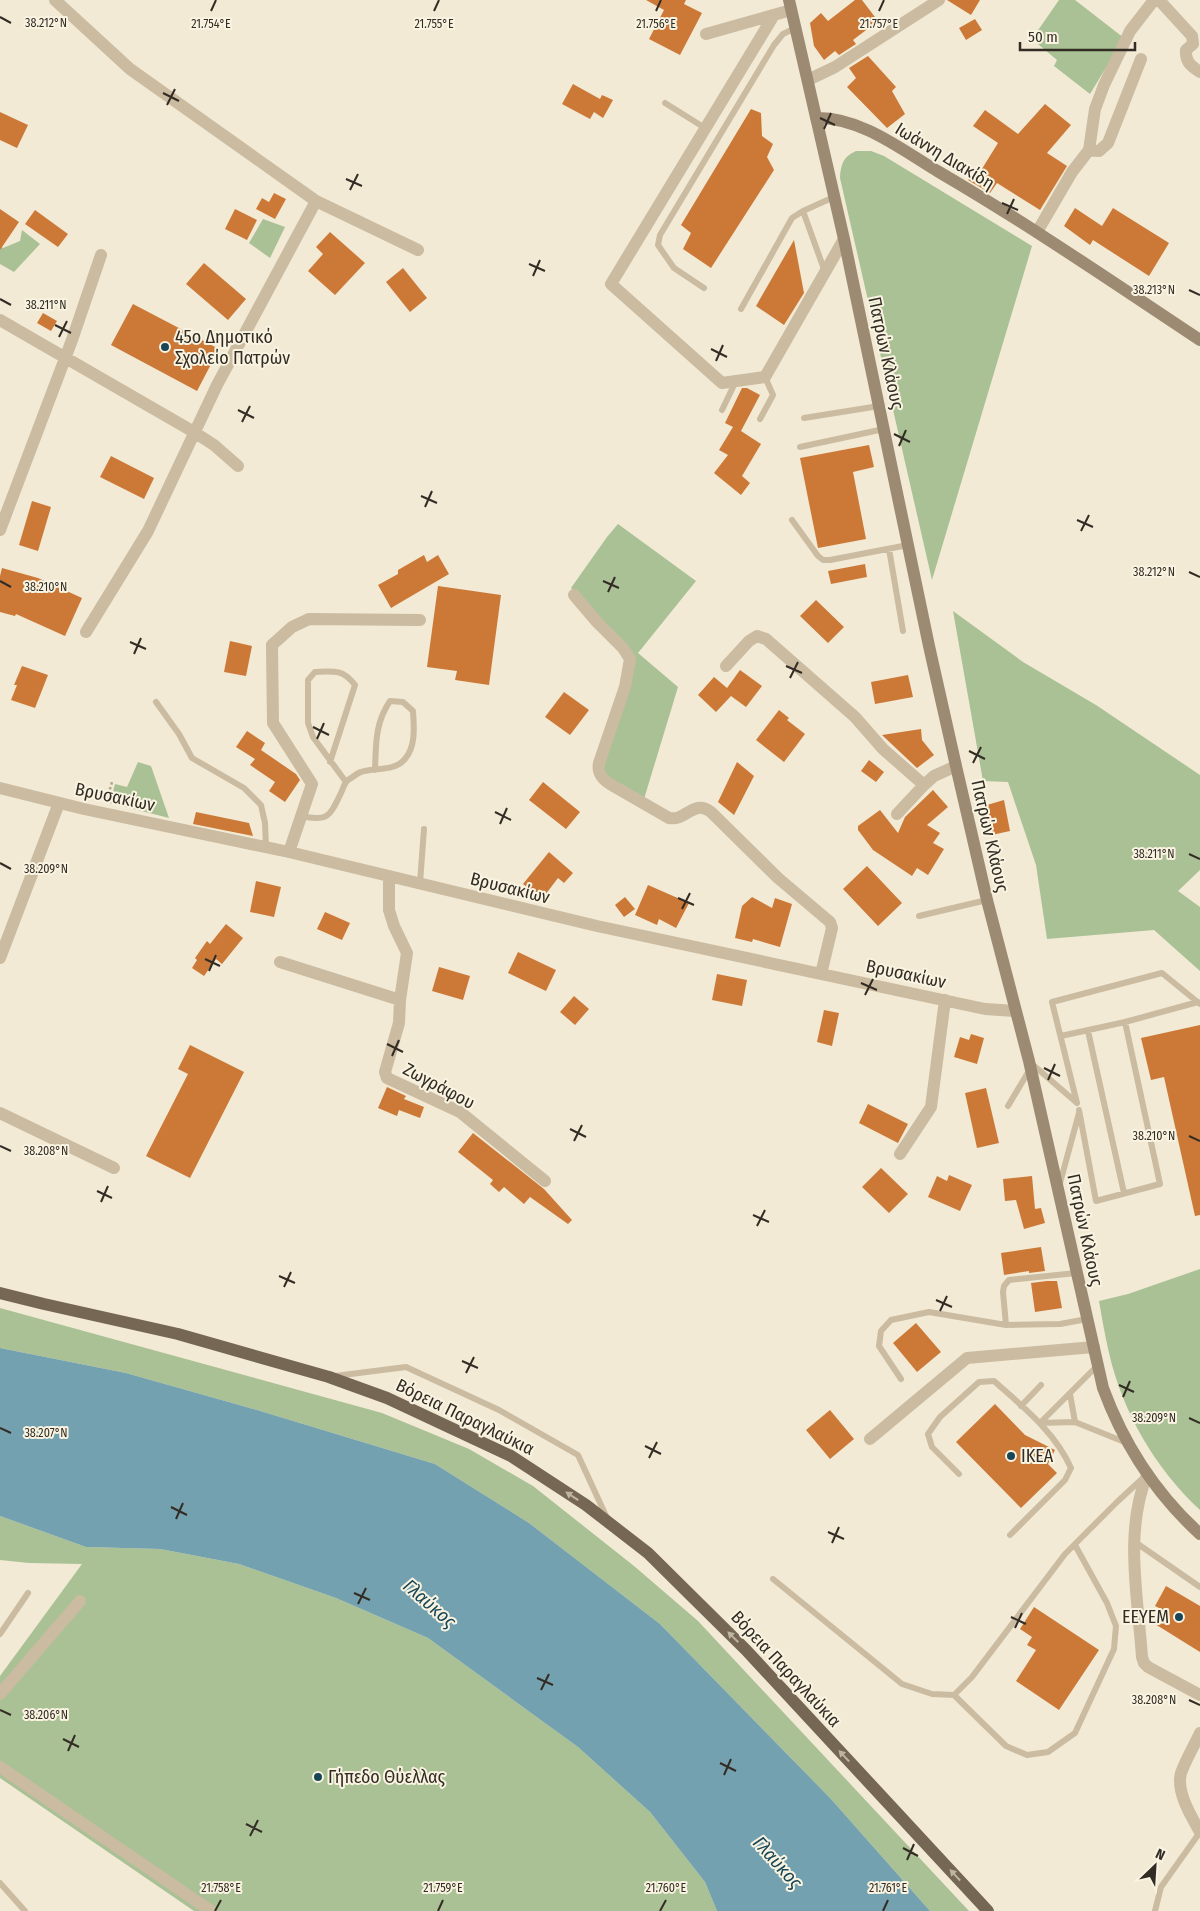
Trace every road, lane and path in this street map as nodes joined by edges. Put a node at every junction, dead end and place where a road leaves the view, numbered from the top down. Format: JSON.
{"nodes":[{"id":1,"x":55,"y":0,"type":"edge"},
{"id":2,"x":939,"y":0,"type":"edge"},
{"id":3,"x":1154,"y":0,"type":"edge"},
{"id":4,"x":1159,"y":0,"type":"edge"},
{"id":5,"x":790,"y":5,"type":"edge"},
{"id":6,"x":774,"y":14,"type":"junction"},
{"id":7,"x":795,"y":28,"type":"junction"},
{"id":8,"x":706,"y":34,"type":"dead end"},
{"id":9,"x":1141,"y":59,"type":"dead end"},
{"id":10,"x":1200,"y":72,"type":"edge"},
{"id":11,"x":808,"y":80,"type":"junction"},
{"id":12,"x":665,"y":104,"type":"dead end"},
{"id":13,"x":816,"y":118,"type":"junction"},
{"id":14,"x":705,"y":128,"type":"junction"},
{"id":15,"x":1089,"y":150,"type":"junction"},
{"id":16,"x":834,"y":198,"type":"junction"},
{"id":17,"x":316,"y":201,"type":"junction"},
{"id":18,"x":803,"y":211,"type":"junction"},
{"id":19,"x":1037,"y":232,"type":"junction"},
{"id":20,"x":844,"y":239,"type":"junction"},
{"id":21,"x":418,"y":250,"type":"dead end"},
{"id":22,"x":101,"y":255,"type":"dead end"},
{"id":23,"x":824,"y":272,"type":"junction"},
{"id":24,"x":704,"y":288,"type":"dead end"},
{"id":25,"x":741,"y":309,"type":"dead end"},
{"id":26,"x":0,"y":320,"type":"edge"},
{"id":27,"x":1200,"y":340,"type":"edge"},
{"id":28,"x":65,"y":357,"type":"junction"},
{"id":29,"x":765,"y":378,"type":"junction"},
{"id":30,"x":736,"y":381,"type":"junction"},
{"id":31,"x":880,"y":406,"type":"junction"},
{"id":32,"x":722,"y":410,"type":"dead end"},
{"id":33,"x":804,"y":418,"type":"dead end"},
{"id":34,"x":760,"y":419,"type":"dead end"},
{"id":35,"x":884,"y":429,"type":"junction"},
{"id":36,"x":194,"y":432,"type":"junction"},
{"id":37,"x":800,"y":447,"type":"dead end"},
{"id":38,"x":238,"y":466,"type":"dead end"},
{"id":39,"x":792,"y":520,"type":"dead end"},
{"id":40,"x":0,"y":530,"type":"edge"},
{"id":41,"x":908,"y":545,"type":"junction"},
{"id":42,"x":889,"y":549,"type":"junction"},
{"id":43,"x":574,"y":595,"type":"dead end"},
{"id":44,"x":420,"y":620,"type":"dead end"},
{"id":45,"x":86,"y":632,"type":"dead end"},
{"id":46,"x":903,"y":632,"type":"dead end"},
{"id":47,"x":726,"y":666,"type":"dead end"},
{"id":48,"x":156,"y":702,"type":"dead end"},
{"id":49,"x":330,"y":762,"type":"junction"},
{"id":50,"x":956,"y":766,"type":"junction"},
{"id":51,"x":375,"y":770,"type":"junction"},
{"id":52,"x":112,"y":782,"type":"dead end"},
{"id":53,"x":346,"y":782,"type":"junction"},
{"id":54,"x":924,"y":785,"type":"junction"},
{"id":55,"x":0,"y":788,"type":"edge"},
{"id":56,"x":59,"y":803,"type":"junction"},
{"id":57,"x":102,"y":813,"type":"junction"},
{"id":58,"x":897,"y":814,"type":"dead end"},
{"id":59,"x":301,"y":816,"type":"junction"},
{"id":60,"x":424,"y":829,"type":"dead end"},
{"id":61,"x":266,"y":847,"type":"junction"},
{"id":62,"x":289,"y":852,"type":"junction"},
{"id":63,"x":389,"y":876,"type":"junction"},
{"id":64,"x":420,"y":883,"type":"junction"},
{"id":65,"x":987,"y":900,"type":"junction"},
{"id":66,"x":918,"y":916,"type":"dead end"},
{"id":67,"x":0,"y":958,"type":"edge"},
{"id":68,"x":280,"y":962,"type":"dead end"},
{"id":69,"x":821,"y":974,"type":"junction"},
{"id":70,"x":400,"y":1000,"type":"junction"},
{"id":71,"x":945,"y":1000,"type":"junction"},
{"id":72,"x":1199,"y":1003,"type":"edge"},
{"id":73,"x":1015,"y":1011,"type":"junction"},
{"id":74,"x":1125,"y":1022,"type":"junction"},
{"id":75,"x":1088,"y":1030,"type":"junction"},
{"id":76,"x":1060,"y":1036,"type":"junction"},
{"id":77,"x":1029,"y":1065,"type":"junction"},
{"id":78,"x":1077,"y":1103,"type":"junction"},
{"id":79,"x":1008,"y":1106,"type":"dead end"},
{"id":80,"x":1079,"y":1110,"type":"junction"},
{"id":81,"x":0,"y":1113,"type":"edge"},
{"id":82,"x":900,"y":1154,"type":"dead end"},
{"id":83,"x":114,"y":1168,"type":"dead end"},
{"id":84,"x":545,"y":1181,"type":"dead end"},
{"id":85,"x":1058,"y":1189,"type":"junction"},
{"id":86,"x":1124,"y":1193,"type":"junction"},
{"id":87,"x":1076,"y":1273,"type":"junction"},
{"id":88,"x":0,"y":1293,"type":"edge"},
{"id":89,"x":1087,"y":1319,"type":"junction"},
{"id":90,"x":1006,"y":1325,"type":"junction"},
{"id":91,"x":1094,"y":1347,"type":"junction"},
{"id":92,"x":1098,"y":1365,"type":"junction"},
{"id":93,"x":329,"y":1377,"type":"junction"},
{"id":94,"x":901,"y":1379,"type":"dead end"},
{"id":95,"x":1042,"y":1385,"type":"dead end"},
{"id":96,"x":1070,"y":1394,"type":"junction"},
{"id":97,"x":1021,"y":1406,"type":"junction"},
{"id":98,"x":1076,"y":1422,"type":"junction"},
{"id":99,"x":1040,"y":1424,"type":"junction"},
{"id":100,"x":870,"y":1439,"type":"dead end"},
{"id":101,"x":1127,"y":1443,"type":"junction"},
{"id":102,"x":959,"y":1474,"type":"dead end"},
{"id":103,"x":1147,"y":1475,"type":"junction"},
{"id":104,"x":610,"y":1523,"type":"junction"},
{"id":105,"x":1200,"y":1534,"type":"edge"},
{"id":106,"x":1010,"y":1535,"type":"dead end"},
{"id":107,"x":1134,"y":1541,"type":"junction"},
{"id":108,"x":1075,"y":1545,"type":"junction"},
{"id":109,"x":773,"y":1579,"type":"dead end"},
{"id":110,"x":1200,"y":1587,"type":"edge"},
{"id":111,"x":28,"y":1593,"type":"dead end"},
{"id":112,"x":80,"y":1601,"type":"dead end"},
{"id":113,"x":0,"y":1634,"type":"edge"},
{"id":114,"x":0,"y":1694,"type":"edge"},
{"id":115,"x":1200,"y":1695,"type":"edge"},
{"id":116,"x":954,"y":1696,"type":"junction"},
{"id":117,"x":1200,"y":1733,"type":"edge"},
{"id":118,"x":0,"y":1767,"type":"edge"},
{"id":119,"x":1200,"y":1832,"type":"edge"},
{"id":120,"x":0,"y":1883,"type":"edge"},
{"id":121,"x":25,"y":1911,"type":"edge"},
{"id":122,"x":212,"y":1911,"type":"edge"},
{"id":123,"x":988,"y":1911,"type":"edge"},
{"id":124,"x":1155,"y":1911,"type":"edge"}],
"edges":[{"from":1,"to":17,"type":"street"},
{"from":2,"to":11,"type":"street"},
{"from":3,"to":15,"type":"street"},
{"from":4,"to":10,"type":"street"},
{"from":5,"to":6,"type":"street"},
{"from":5,"to":7,"type":"main road","name":"Πατρών Κλάους"},
{"from":6,"to":8,"type":"street"},
{"from":6,"to":14,"type":"street"},
{"from":7,"to":11,"type":"main road","name":"Πατρών Κλάους"},
{"from":7,"to":24,"type":"lane"},
{"from":9,"to":15,"type":"street"},
{"from":11,"to":13,"type":"main road","name":"Πατρών Κλάους"},
{"from":12,"to":14,"type":"lane"},
{"from":13,"to":16,"type":"main road","name":"Πατρών Κλάους"},
{"from":13,"to":19,"type":"main road","name":"Ιωάννη Διακίδη"},
{"from":14,"to":30,"type":"street"},
{"from":15,"to":19,"type":"street"},
{"from":16,"to":18,"type":"lane"},
{"from":16,"to":20,"type":"main road","name":"Πατρών Κλάους"},
{"from":17,"to":21,"type":"street"},
{"from":17,"to":36,"type":"street"},
{"from":18,"to":23,"type":"lane"},
{"from":18,"to":25,"type":"lane"},
{"from":19,"to":27,"type":"main road","name":"Ιωάννη Διακίδη"},
{"from":20,"to":23,"type":"street"},
{"from":20,"to":31,"type":"main road","name":"Πατρών Κλάους"},
{"from":22,"to":28,"type":"street"},
{"from":23,"to":29,"type":"street"},
{"from":26,"to":28,"type":"street"},
{"from":28,"to":36,"type":"street"},
{"from":28,"to":40,"type":"street"},
{"from":29,"to":30,"type":"street"},
{"from":29,"to":34,"type":"lane"},
{"from":30,"to":32,"type":"lane"},
{"from":31,"to":33,"type":"lane"},
{"from":31,"to":35,"type":"main road","name":"Πατρών Κλάους"},
{"from":35,"to":37,"type":"lane"},
{"from":35,"to":41,"type":"main road","name":"Πατρών Κλάους"},
{"from":36,"to":38,"type":"street"},
{"from":36,"to":45,"type":"street"},
{"from":39,"to":42,"type":"lane"},
{"from":41,"to":42,"type":"lane"},
{"from":41,"to":50,"type":"main road","name":"Πατρών Κλάους"},
{"from":42,"to":46,"type":"lane"},
{"from":43,"to":69,"type":"street"},
{"from":44,"to":59,"type":"street"},
{"from":47,"to":54,"type":"street"},
{"from":48,"to":61,"type":"lane"},
{"from":49,"to":49,"type":"lane"},
{"from":49,"to":53,"type":"lane"},
{"from":50,"to":54,"type":"street"},
{"from":50,"to":65,"type":"main road","name":"Πατρών Κλάους"},
{"from":51,"to":51,"type":"lane"},
{"from":51,"to":53,"type":"lane"},
{"from":52,"to":57,"type":"path"},
{"from":53,"to":59,"type":"lane"},
{"from":54,"to":58,"type":"street"},
{"from":55,"to":56,"type":"street","name":"Βρυσακίων"},
{"from":56,"to":57,"type":"street","name":"Βρυσακίων"},
{"from":56,"to":67,"type":"street"},
{"from":57,"to":61,"type":"street","name":"Βρυσακίων"},
{"from":59,"to":62,"type":"street"},
{"from":60,"to":64,"type":"lane"},
{"from":61,"to":62,"type":"street","name":"Βρυσακίων"},
{"from":62,"to":63,"type":"street","name":"Βρυσακίων"},
{"from":63,"to":64,"type":"street","name":"Βρυσακίων"},
{"from":63,"to":70,"type":"street","name":"Ζωγράφου"},
{"from":64,"to":69,"type":"street","name":"Βρυσακίων"},
{"from":65,"to":66,"type":"lane"},
{"from":65,"to":73,"type":"main road","name":"Πατρών Κλάους"},
{"from":68,"to":70,"type":"street"},
{"from":69,"to":71,"type":"street","name":"Βρυσακίων"},
{"from":70,"to":84,"type":"street","name":"Ζωγράφου"},
{"from":71,"to":73,"type":"street","name":"Βρυσακίων"},
{"from":71,"to":82,"type":"street"},
{"from":72,"to":74,"type":"lane"},
{"from":72,"to":76,"type":"lane"},
{"from":73,"to":77,"type":"main road","name":"Πατρών Κλάους"},
{"from":74,"to":75,"type":"lane"},
{"from":74,"to":86,"type":"lane"},
{"from":75,"to":76,"type":"lane"},
{"from":75,"to":86,"type":"lane"},
{"from":76,"to":78,"type":"lane"},
{"from":77,"to":78,"type":"lane"},
{"from":77,"to":79,"type":"lane"},
{"from":77,"to":85,"type":"main road","name":"Πατρών Κλάους"},
{"from":78,"to":80,"type":"lane"},
{"from":80,"to":85,"type":"lane"},
{"from":80,"to":86,"type":"lane"},
{"from":81,"to":83,"type":"street"},
{"from":85,"to":87,"type":"main road","name":"Πατρών Κλάους"},
{"from":87,"to":89,"type":"main road","name":"Πατρών Κλάους"},
{"from":87,"to":90,"type":"lane"},
{"from":88,"to":93,"type":"main road","name":"Βόρεια Παραγλαύκια"},
{"from":89,"to":90,"type":"lane"},
{"from":89,"to":91,"type":"main road","name":"Πατρών Κλάους"},
{"from":90,"to":94,"type":"lane"},
{"from":91,"to":92,"type":"main road","name":"Πατρών Κλάους"},
{"from":91,"to":100,"type":"street"},
{"from":92,"to":96,"type":"lane"},
{"from":92,"to":101,"type":"main road","name":"Πατρών Κλάους"},
{"from":104,"to":93,"type":"main road","name":"Βόρεια Παραγλαύκια","one_way":true},
{"from":93,"to":104,"type":"lane"},
{"from":95,"to":97,"type":"lane"},
{"from":96,"to":98,"type":"lane"},
{"from":96,"to":99,"type":"lane"},
{"from":97,"to":99,"type":"lane"},
{"from":97,"to":102,"type":"lane"},
{"from":98,"to":99,"type":"lane"},
{"from":98,"to":101,"type":"lane"},
{"from":99,"to":106,"type":"lane"},
{"from":101,"to":103,"type":"main road","name":"Πατρών Κλάους"},
{"from":103,"to":105,"type":"main road","name":"Πατρών Κλάους"},
{"from":103,"to":107,"type":"street"},
{"from":103,"to":108,"type":"lane"},
{"from":123,"to":104,"type":"main road","name":"Βόρεια Παραγλαύκια","one_way":true},
{"from":107,"to":110,"type":"lane"},
{"from":107,"to":115,"type":"street"},
{"from":108,"to":116,"type":"lane"},
{"from":108,"to":116,"type":"lane"},
{"from":109,"to":116,"type":"lane"},
{"from":111,"to":113,"type":"lane"},
{"from":112,"to":114,"type":"street"},
{"from":117,"to":119,"type":"street"},
{"from":118,"to":122,"type":"street"},
{"from":119,"to":124,"type":"lane"},
{"from":120,"to":121,"type":"lane"}]}
